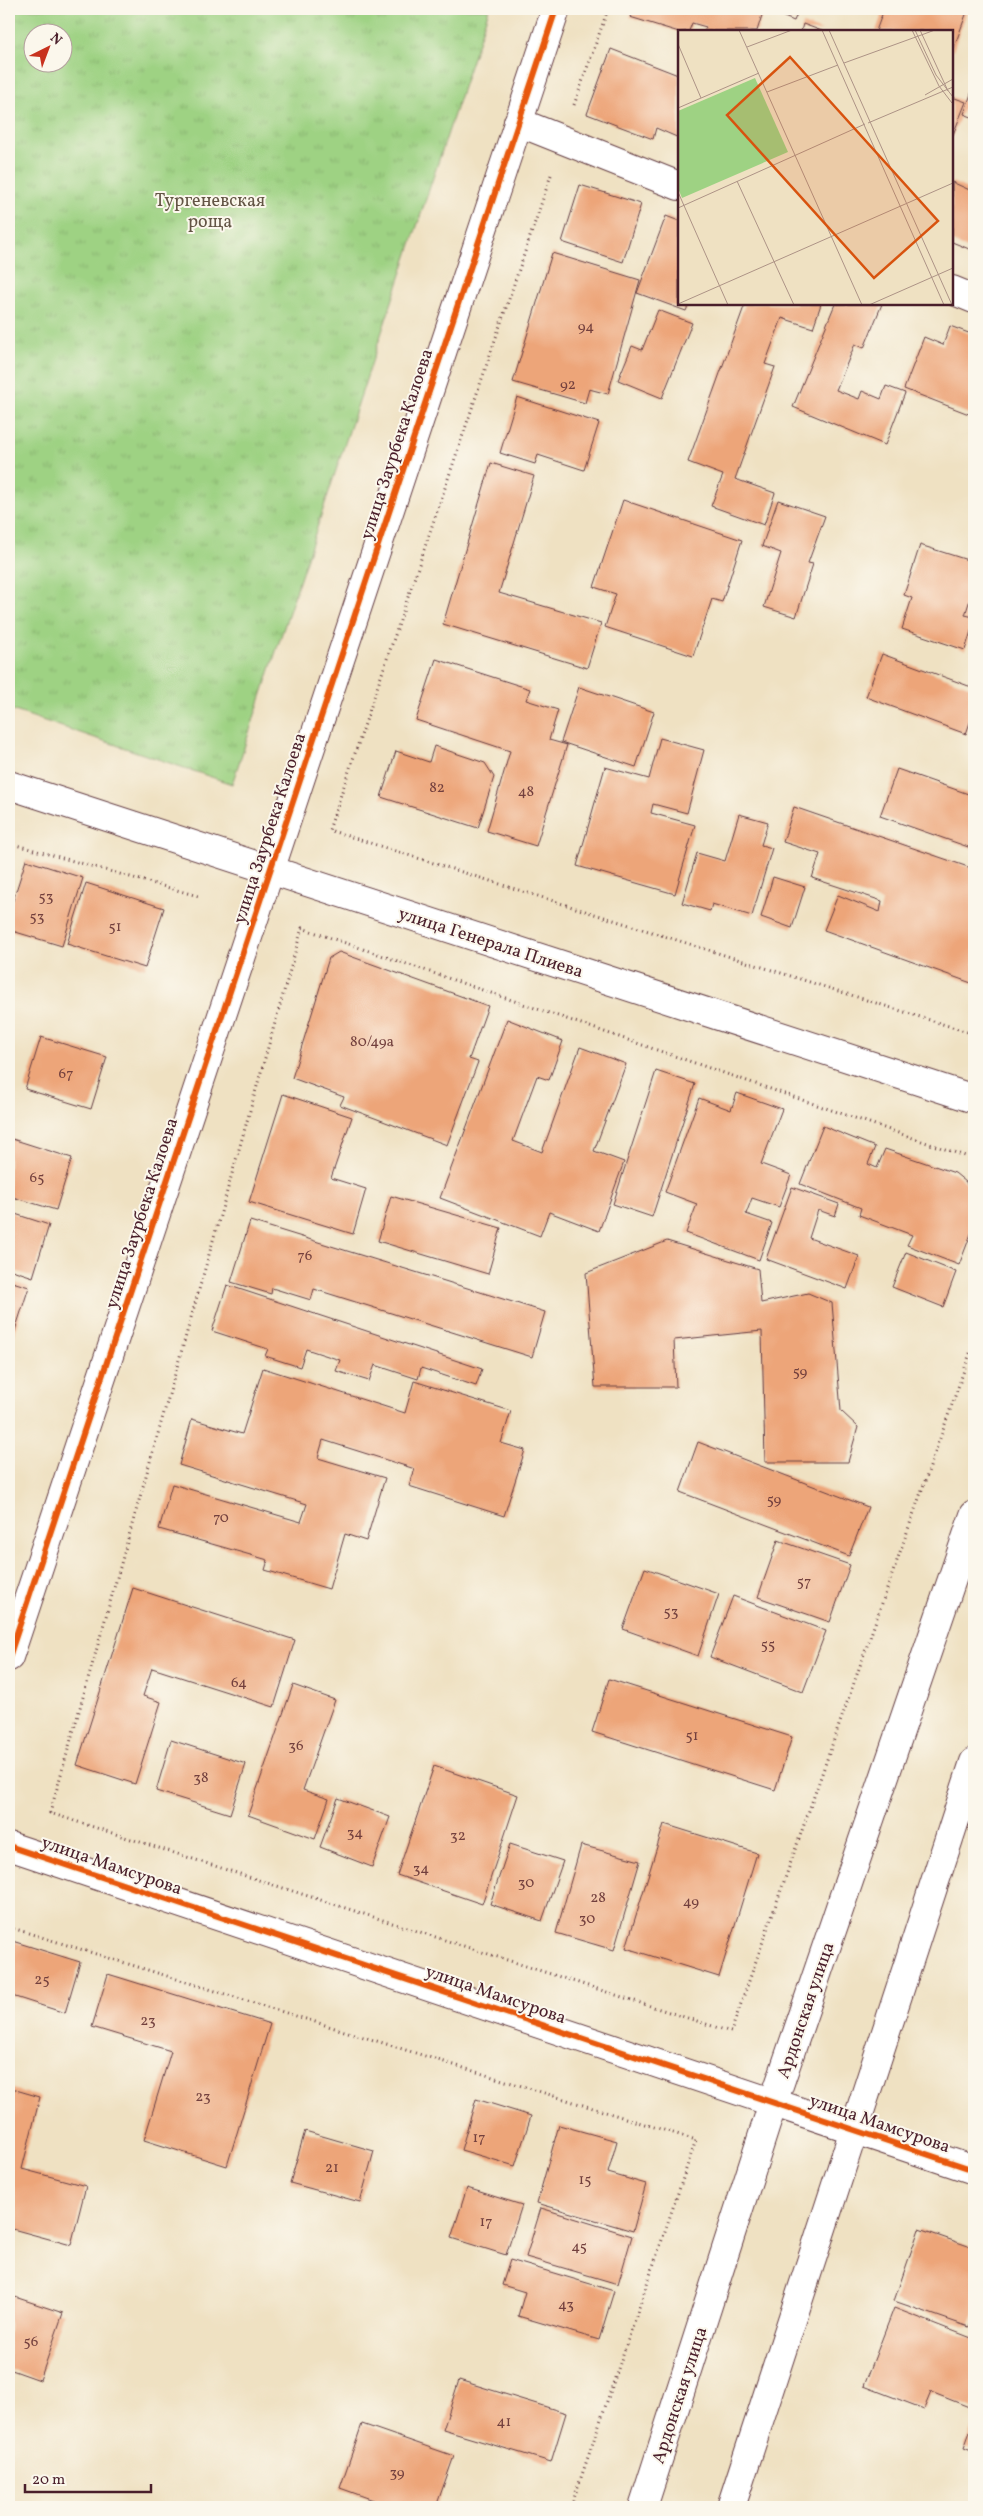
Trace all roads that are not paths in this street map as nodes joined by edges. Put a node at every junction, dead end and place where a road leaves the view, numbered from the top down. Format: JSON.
{"nodes":[{"id":1,"x":556,"y":9,"type":"edge"},
{"id":2,"x":518,"y":122,"type":"junction"},
{"id":3,"x":678,"y":186,"type":"edge"},
{"id":4,"x":953,"y":290,"type":"edge"},
{"id":5,"x":974,"y":299,"type":"edge"},
{"id":6,"x":9,"y":786,"type":"edge"},
{"id":7,"x":270,"y":871,"type":"junction"},
{"id":8,"x":974,"y":1099,"type":"edge"},
{"id":9,"x":974,"y":1515,"type":"edge"},
{"id":10,"x":9,"y":1657,"type":"edge"},
{"id":11,"x":974,"y":1762,"type":"edge"},
{"id":12,"x":9,"y":1846,"type":"edge"},
{"id":13,"x":773,"y":2102,"type":"junction"},
{"id":14,"x":853,"y":2129,"type":"junction"},
{"id":15,"x":974,"y":2170,"type":"edge"},
{"id":16,"x":643,"y":2507,"type":"edge"},
{"id":17,"x":731,"y":2507,"type":"edge"}],
"edges":[{"from":1,"to":2,"type":"street","name":"улица Заурбека Калоева"},
{"from":2,"to":3,"type":"street"},
{"from":2,"to":7,"type":"street","name":"улица Заурбека Калоева"},
{"from":4,"to":5,"type":"street"},
{"from":6,"to":7,"type":"street","name":"улица Генерала Плиева"},
{"from":7,"to":8,"type":"street","name":"улица Генерала Плиева"},
{"from":7,"to":10,"type":"street","name":"улица Заурбека Калоева"},
{"from":9,"to":13,"type":"street","name":"Ардонская улица"},
{"from":11,"to":14,"type":"street"},
{"from":12,"to":13,"type":"street","name":"улица Мамсурова"},
{"from":13,"to":14,"type":"street","name":"улица Мамсурова"},
{"from":13,"to":16,"type":"street","name":"Ардонская улица"},
{"from":14,"to":15,"type":"street","name":"улица Мамсурова"},
{"from":14,"to":17,"type":"street"}]}
